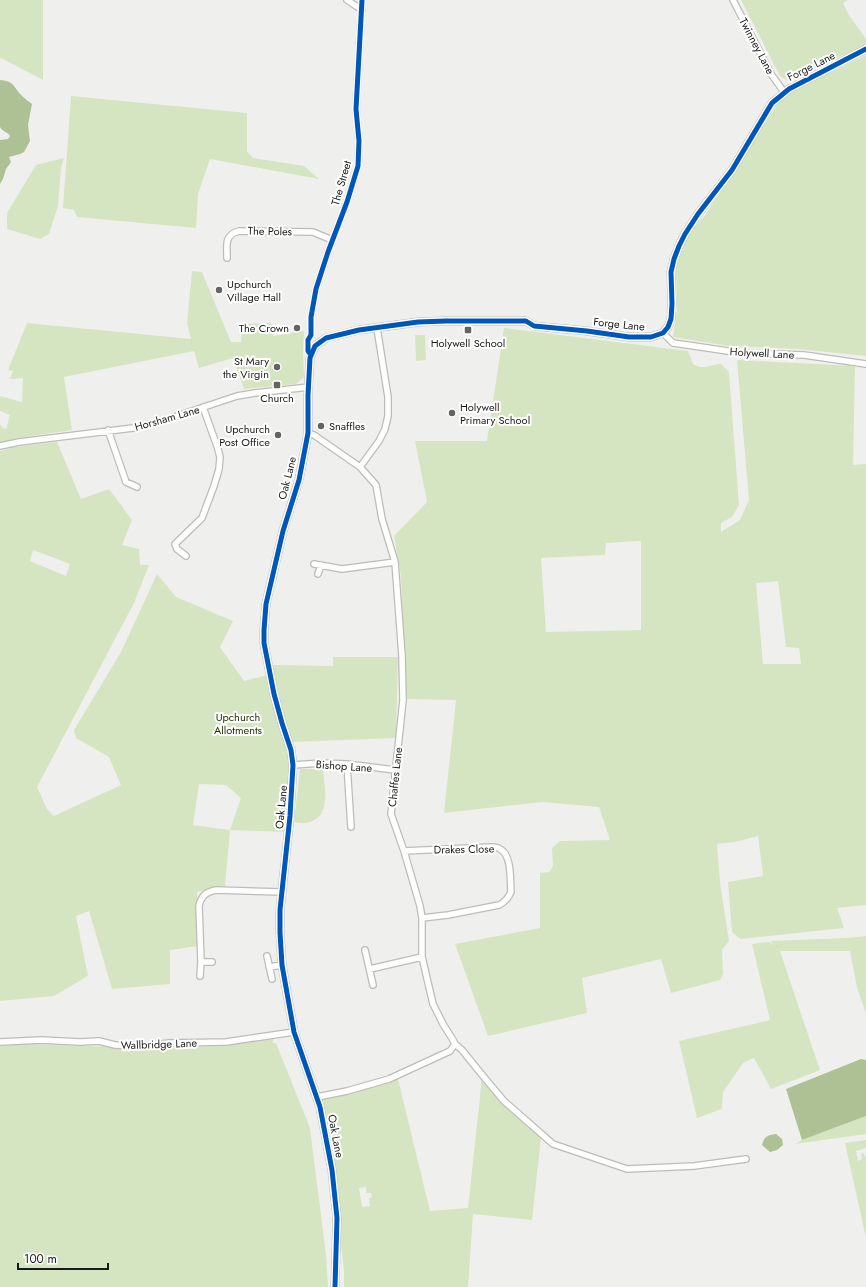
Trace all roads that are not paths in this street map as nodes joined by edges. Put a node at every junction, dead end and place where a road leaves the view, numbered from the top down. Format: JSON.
{"nodes":[{"id":1,"x":347,"y":0,"type":"edge"},
{"id":2,"x":362,"y":0,"type":"edge"},
{"id":3,"x":733,"y":0,"type":"edge"},
{"id":4,"x":362,"y":10,"type":"junction"},
{"id":5,"x":866,"y":49,"type":"edge"},
{"id":6,"x":784,"y":92,"type":"junction"},
{"id":7,"x":332,"y":240,"type":"junction"},
{"id":8,"x":227,"y":258,"type":"dead end"},
{"id":9,"x":377,"y":328,"type":"junction"},
{"id":10,"x":663,"y":333,"type":"junction"},
{"id":11,"x":311,"y":335,"type":"junction"},
{"id":12,"x":318,"y":343,"type":"junction"},
{"id":13,"x":310,"y":355,"type":"junction"},
{"id":14,"x":866,"y":364,"type":"edge"},
{"id":15,"x":309,"y":387,"type":"junction"},
{"id":16,"x":203,"y":407,"type":"junction"},
{"id":17,"x":108,"y":430,"type":"junction"},
{"id":18,"x":308,"y":433,"type":"junction"},
{"id":19,"x":0,"y":446,"type":"edge"},
{"id":20,"x":360,"y":467,"type":"junction"},
{"id":21,"x":137,"y":487,"type":"dead end"},
{"id":22,"x":186,"y":556,"type":"dead end"},
{"id":23,"x":395,"y":562,"type":"junction"},
{"id":24,"x":314,"y":564,"type":"dead end"},
{"id":25,"x":321,"y":565,"type":"junction"},
{"id":26,"x":318,"y":574,"type":"dead end"},
{"id":27,"x":347,"y":764,"type":"junction"},
{"id":28,"x":293,"y":765,"type":"junction"},
{"id":29,"x":395,"y":770,"type":"junction"},
{"id":30,"x":351,"y":827,"type":"dead end"},
{"id":31,"x":404,"y":851,"type":"junction"},
{"id":32,"x":282,"y":892,"type":"junction"},
{"id":33,"x":422,"y":918,"type":"junction"},
{"id":34,"x":365,"y":950,"type":"dead end"},
{"id":35,"x":267,"y":956,"type":"dead end"},
{"id":36,"x":422,"y":956,"type":"junction"},
{"id":37,"x":201,"y":962,"type":"junction"},
{"id":38,"x":212,"y":962,"type":"dead end"},
{"id":39,"x":282,"y":964,"type":"junction"},
{"id":40,"x":269,"y":968,"type":"junction"},
{"id":41,"x":370,"y":969,"type":"junction"},
{"id":42,"x":200,"y":976,"type":"dead end"},
{"id":43,"x":272,"y":979,"type":"dead end"},
{"id":44,"x":374,"y":985,"type":"dead end"},
{"id":45,"x":294,"y":1032,"type":"junction"},
{"id":46,"x":0,"y":1042,"type":"edge"},
{"id":47,"x":455,"y":1044,"type":"junction"},
{"id":48,"x":317,"y":1097,"type":"junction"},
{"id":49,"x":746,"y":1159,"type":"dead end"},
{"id":50,"x":335,"y":1287,"type":"edge"}],
"edges":[{"from":1,"to":4,"type":"street"},
{"from":2,"to":4,"type":"street","name":"The Street"},
{"from":3,"to":6,"type":"street","name":"Twinney Lane"},
{"from":4,"to":7,"type":"street","name":"The Street"},
{"from":5,"to":6,"type":"street","name":"Forge Lane"},
{"from":6,"to":10,"type":"street","name":"Forge Lane"},
{"from":7,"to":8,"type":"street","name":"The Poles"},
{"from":7,"to":11,"type":"street","name":"The Street"},
{"from":9,"to":10,"type":"street","name":"Forge Lane"},
{"from":9,"to":12,"type":"street","name":"Forge Lane"},
{"from":9,"to":20,"type":"street"},
{"from":10,"to":14,"type":"street","name":"Holywell Lane"},
{"from":11,"to":12,"type":"street"},
{"from":11,"to":13,"type":"street","name":"The Street"},
{"from":12,"to":13,"type":"street"},
{"from":13,"to":15,"type":"street","name":"Oak Lane"},
{"from":15,"to":16,"type":"street","name":"Horsham Lane"},
{"from":15,"to":18,"type":"street","name":"Oak Lane"},
{"from":16,"to":17,"type":"street","name":"Horsham Lane"},
{"from":16,"to":22,"type":"street"},
{"from":17,"to":19,"type":"street","name":"Horsham Lane"},
{"from":17,"to":21,"type":"street"},
{"from":18,"to":20,"type":"street","name":"Chaffes Lane"},
{"from":18,"to":28,"type":"street","name":"Oak Lane"},
{"from":20,"to":23,"type":"street","name":"Chaffes Lane"},
{"from":23,"to":25,"type":"street"},
{"from":23,"to":29,"type":"street","name":"Chaffes Lane"},
{"from":24,"to":25,"type":"street"},
{"from":25,"to":26,"type":"street"},
{"from":27,"to":28,"type":"street","name":"Bishop Lane"},
{"from":27,"to":29,"type":"street","name":"Bishop Lane"},
{"from":27,"to":30,"type":"street"},
{"from":28,"to":32,"type":"street","name":"Oak Lane"},
{"from":29,"to":31,"type":"street","name":"Chaffes Lane"},
{"from":31,"to":33,"type":"street","name":"Chaffes Lane"},
{"from":31,"to":33,"type":"street","name":"Drakes Close"},
{"from":32,"to":37,"type":"street"},
{"from":32,"to":39,"type":"street","name":"Oak Lane"},
{"from":33,"to":36,"type":"street","name":"Chaffes Lane"},
{"from":34,"to":41,"type":"street"},
{"from":35,"to":40,"type":"street"},
{"from":36,"to":41,"type":"street"},
{"from":36,"to":47,"type":"street","name":"Chaffes Lane"},
{"from":37,"to":38,"type":"street"},
{"from":37,"to":42,"type":"street"},
{"from":39,"to":40,"type":"street"},
{"from":39,"to":45,"type":"street","name":"Oak Lane"},
{"from":40,"to":43,"type":"street"},
{"from":41,"to":44,"type":"street"},
{"from":45,"to":46,"type":"street","name":"Wallbridge Lane"},
{"from":45,"to":48,"type":"street","name":"Oak Lane"},
{"from":47,"to":48,"type":"street"},
{"from":47,"to":49,"type":"street","name":"Chaffes Lane"},
{"from":48,"to":50,"type":"street","name":"Oak Lane"}]}
